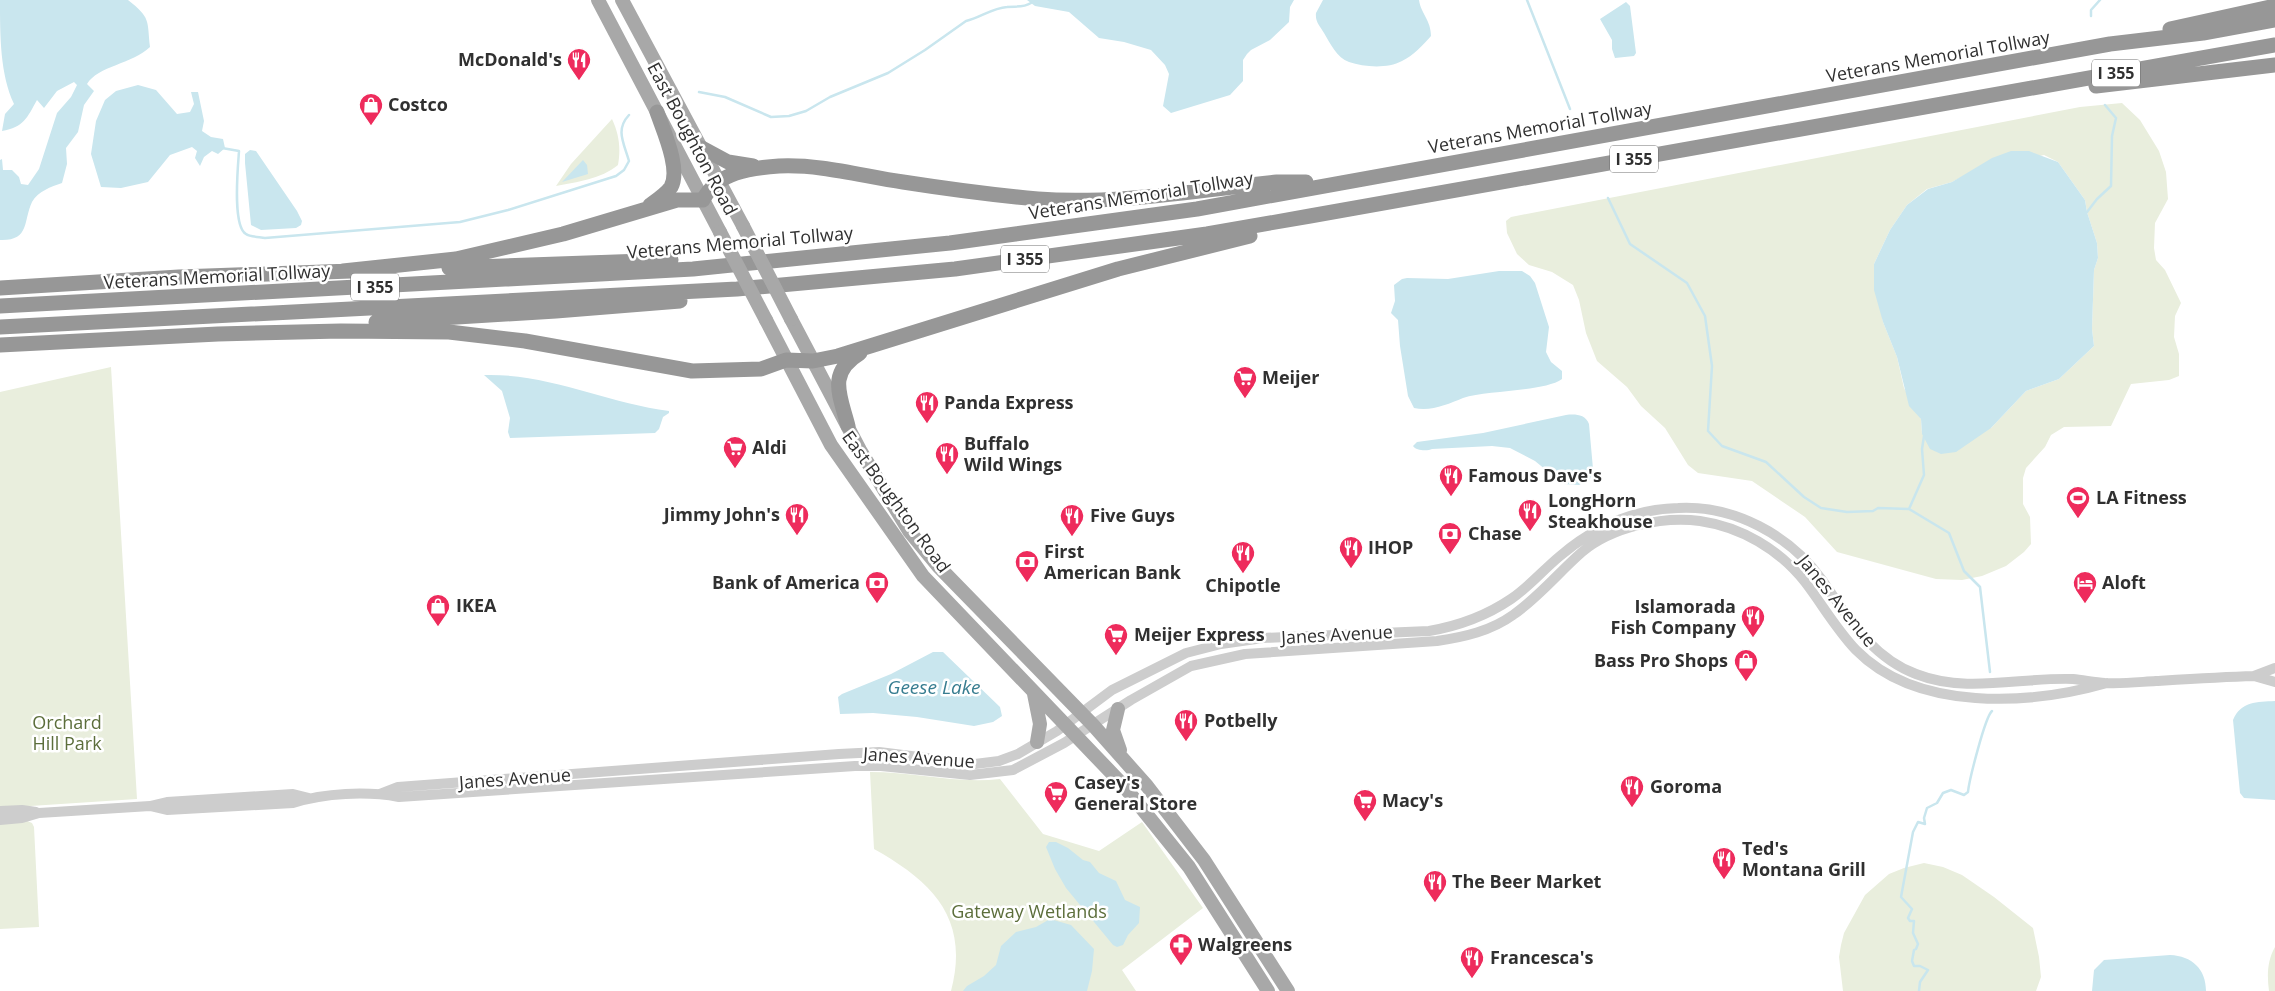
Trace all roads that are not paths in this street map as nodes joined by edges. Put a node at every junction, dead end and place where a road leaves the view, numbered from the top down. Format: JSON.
{"nodes":[{"id":1,"x":598,"y":0,"type":"edge"},
{"id":2,"x":622,"y":0,"type":"edge"},
{"id":3,"x":2275,"y":6,"type":"edge"},
{"id":4,"x":2275,"y":20,"type":"edge"},
{"id":5,"x":2110,"y":44,"type":"junction"},
{"id":6,"x":2275,"y":44,"type":"edge"},
{"id":7,"x":2275,"y":65,"type":"edge"},
{"id":8,"x":1958,"y":102,"type":"junction"},
{"id":9,"x":657,"y":112,"type":"junction"},
{"id":10,"x":702,"y":148,"type":"junction"},
{"id":11,"x":767,"y":168,"type":"junction"},
{"id":12,"x":719,"y":180,"type":"junction"},
{"id":13,"x":1342,"y":182,"type":"junction"},
{"id":14,"x":703,"y":200,"type":"junction"},
{"id":15,"x":644,"y":210,"type":"junction"},
{"id":16,"x":1310,"y":216,"type":"junction"},
{"id":17,"x":750,"y":263,"type":"junction"},
{"id":18,"x":343,"y":271,"type":"junction"},
{"id":19,"x":0,"y":288,"type":"edge"},
{"id":20,"x":737,"y":289,"type":"junction"},
{"id":21,"x":0,"y":306,"type":"edge"},
{"id":22,"x":0,"y":327,"type":"edge"},
{"id":23,"x":218,"y":334,"type":"junction"},
{"id":24,"x":0,"y":345,"type":"edge"},
{"id":25,"x":874,"y":345,"type":"junction"},
{"id":26,"x":786,"y":360,"type":"junction"},
{"id":27,"x":813,"y":361,"type":"junction"},
{"id":28,"x":848,"y":426,"type":"junction"},
{"id":29,"x":2275,"y":668,"type":"edge"},
{"id":30,"x":2254,"y":676,"type":"junction"},
{"id":31,"x":2275,"y":682,"type":"edge"},
{"id":32,"x":2106,"y":683,"type":"junction"},
{"id":33,"x":1034,"y":691,"type":"junction"},
{"id":34,"x":1118,"y":709,"type":"junction"},
{"id":35,"x":1080,"y":712,"type":"junction"},
{"id":36,"x":1065,"y":724,"type":"junction"},
{"id":37,"x":1092,"y":725,"type":"junction"},
{"id":38,"x":1076,"y":735,"type":"junction"},
{"id":39,"x":1037,"y":742,"type":"junction"},
{"id":40,"x":1124,"y":760,"type":"junction"},
{"id":41,"x":380,"y":794,"type":"junction"},
{"id":42,"x":0,"y":811,"type":"edge"},
{"id":43,"x":40,"y":813,"type":"junction"},
{"id":44,"x":0,"y":820,"type":"edge"},
{"id":45,"x":1268,"y":991,"type":"edge"},
{"id":46,"x":1288,"y":991,"type":"edge"}],
"edges":[{"from":1,"to":9,"type":"main road","name":"East Boughton Road"},
{"from":2,"to":10,"type":"main road","name":"East Boughton Road"},
{"from":3,"to":5,"type":"highway"},
{"from":4,"to":5,"type":"highway","name":"Veterans Memorial Tollway","number":"I 355"},
{"from":5,"to":13,"type":"highway","name":"Veterans Memorial Tollway","number":"I 355"},
{"from":6,"to":8,"type":"highway","number":"I 355"},
{"from":7,"to":8,"type":"highway"},
{"from":8,"to":16,"type":"highway","number":"I 355"},
{"from":9,"to":14,"type":"main road","name":"East Boughton Road"},
{"from":9,"to":15,"type":"highway"},
{"from":10,"to":11,"type":"highway"},
{"from":10,"to":12,"type":"main road","name":"East Boughton Road"},
{"from":11,"to":12,"type":"highway"},
{"from":11,"to":13,"type":"highway"},
{"from":12,"to":14,"type":"highway"},
{"from":12,"to":27,"type":"main road","name":"East Boughton Road","bridge":true},
{"from":13,"to":17,"type":"highway","name":"Veterans Memorial Tollway","number":"I 355"},
{"from":14,"to":15,"type":"highway"},
{"from":14,"to":26,"type":"main road","name":"East Boughton Road","bridge":true},
{"from":15,"to":18,"type":"highway"},
{"from":16,"to":20,"type":"highway","number":"I 355"},
{"from":16,"to":25,"type":"highway"},
{"from":17,"to":18,"type":"highway"},
{"from":17,"to":21,"type":"highway","name":"Veterans Memorial Tollway","number":"I 355"},
{"from":18,"to":19,"type":"highway"},
{"from":20,"to":22,"type":"highway","number":"I 355"},
{"from":20,"to":23,"type":"highway"},
{"from":23,"to":24,"type":"highway"},
{"from":23,"to":26,"type":"highway"},
{"from":25,"to":27,"type":"highway"},
{"from":25,"to":28,"type":"highway"},
{"from":26,"to":27,"type":"highway"},
{"from":26,"to":33,"type":"main road","name":"East Boughton Road"},
{"from":27,"to":28,"type":"main road","name":"East Boughton Road"},
{"from":28,"to":35,"type":"main road","name":"East Boughton Road"},
{"from":29,"to":30,"type":"street","name":"Janes Avenue"},
{"from":30,"to":31,"type":"street","name":"Janes Avenue"},
{"from":30,"to":32,"type":"street","name":"Janes Avenue"},
{"from":32,"to":34,"type":"street","name":"Janes Avenue"},
{"from":32,"to":35,"type":"street","name":"Janes Avenue"},
{"from":33,"to":36,"type":"main road","name":"East Boughton Road"},
{"from":33,"to":39,"type":"main road"},
{"from":34,"to":37,"type":"street","name":"Janes Avenue"},
{"from":34,"to":40,"type":"main road"},
{"from":35,"to":36,"type":"street","name":"Janes Avenue"},
{"from":35,"to":37,"type":"main road","name":"East Boughton Road"},
{"from":36,"to":38,"type":"main road","name":"East Boughton Road"},
{"from":36,"to":39,"type":"street","name":"Janes Avenue"},
{"from":37,"to":38,"type":"street","name":"Janes Avenue"},
{"from":37,"to":40,"type":"main road","name":"East Boughton Road"},
{"from":38,"to":41,"type":"street","name":"Janes Avenue"},
{"from":38,"to":45,"type":"main road","name":"East Boughton Road"},
{"from":39,"to":41,"type":"street","name":"Janes Avenue"},
{"from":40,"to":46,"type":"main road","name":"East Boughton Road"},
{"from":41,"to":43,"type":"street","name":"Janes Avenue"},
{"from":42,"to":43,"type":"street","name":"Janes Avenue"},
{"from":43,"to":44,"type":"street","name":"Janes Avenue"}]}
